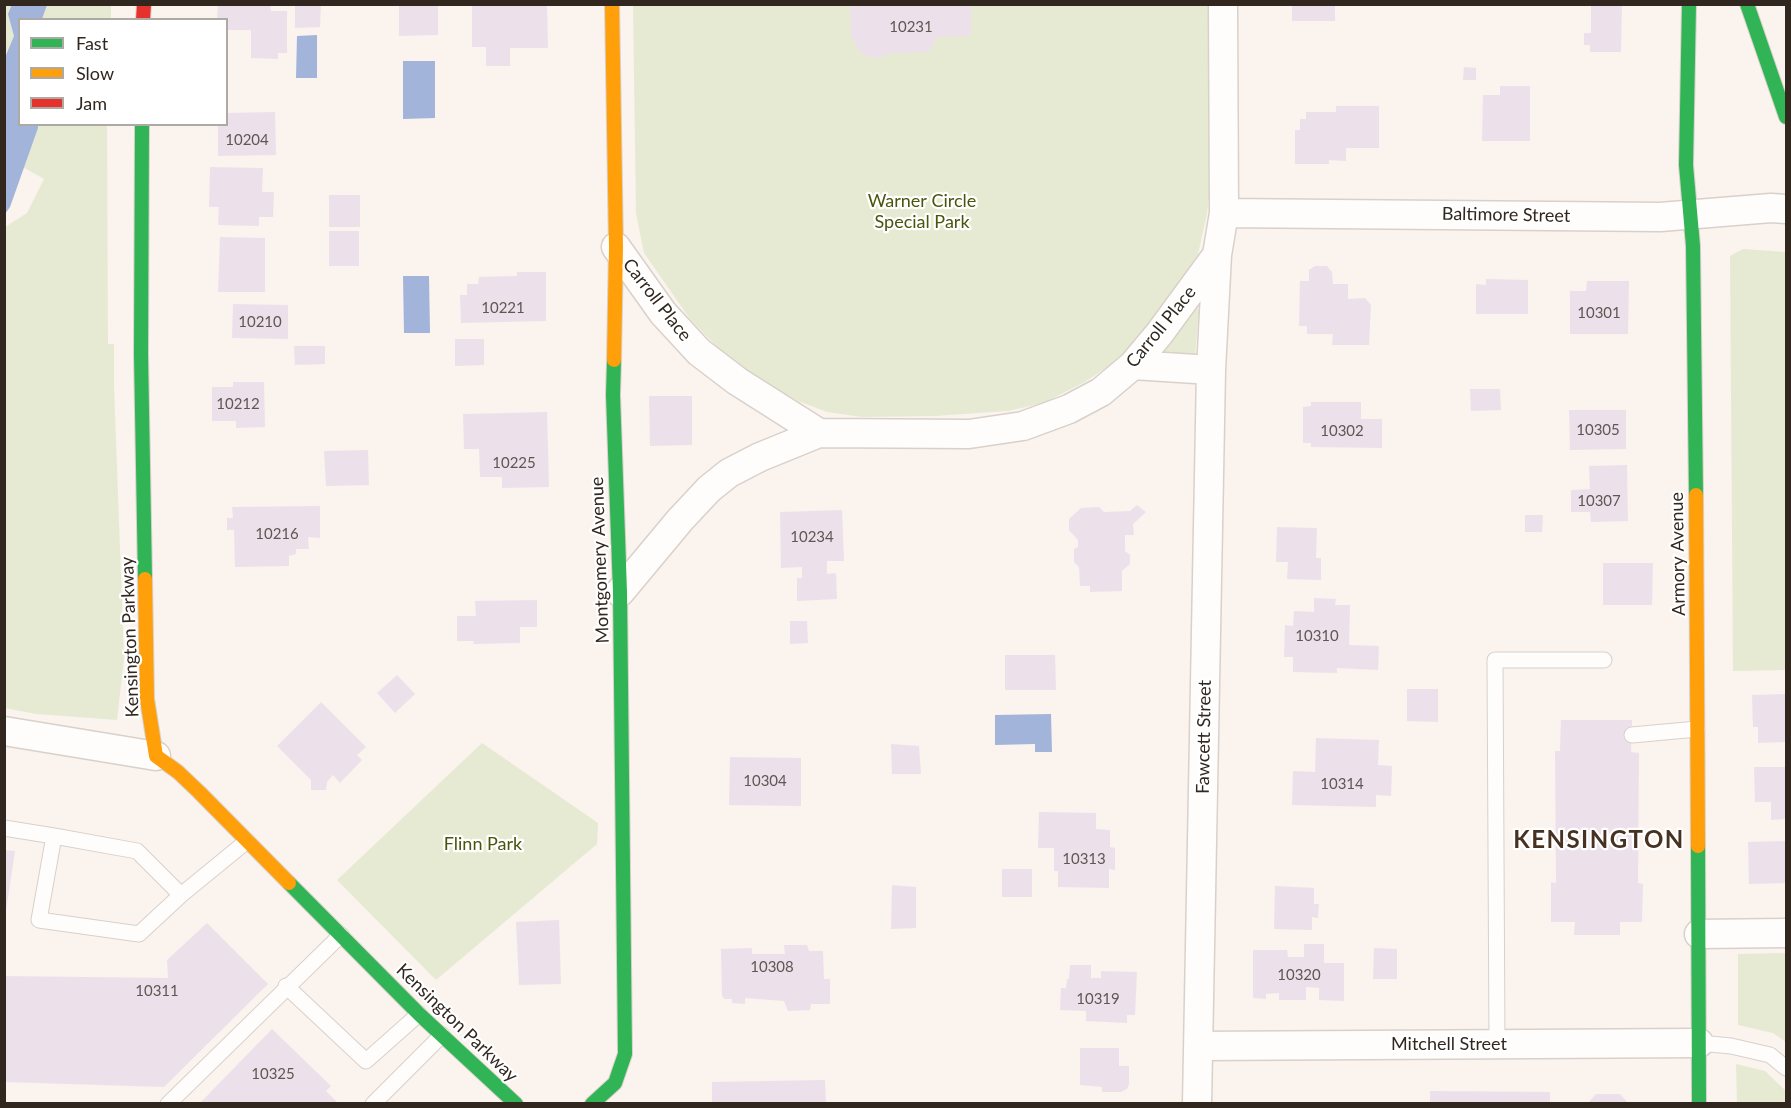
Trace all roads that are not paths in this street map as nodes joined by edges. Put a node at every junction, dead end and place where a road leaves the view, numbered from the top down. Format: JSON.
{"nodes":[{"id":1,"x":612,"y":4,"type":"edge"},
{"id":2,"x":1223,"y":4,"type":"edge"},
{"id":3,"x":1689,"y":4,"type":"edge"},
{"id":4,"x":1747,"y":4,"type":"edge"},
{"id":5,"x":1786,"y":117,"type":"edge"},
{"id":6,"x":142,"y":126,"type":"edge"},
{"id":7,"x":1786,"y":209,"type":"edge"},
{"id":8,"x":1224,"y":213,"type":"junction"},
{"id":9,"x":1691,"y":214,"type":"junction"},
{"id":10,"x":616,"y":247,"type":"junction"},
{"id":11,"x":1217,"y":255,"type":"junction"},
{"id":12,"x":1132,"y":366,"type":"junction"},
{"id":13,"x":1211,"y":370,"type":"junction"},
{"id":14,"x":819,"y":433,"type":"junction"},
{"id":15,"x":620,"y":592,"type":"junction"},
{"id":16,"x":1604,"y":660,"type":"dead end"},
{"id":17,"x":1697,"y":729,"type":"junction"},
{"id":18,"x":4,"y":731,"type":"edge"},
{"id":19,"x":1632,"y":735,"type":"dead end"},
{"id":20,"x":156,"y":756,"type":"junction"},
{"id":21,"x":4,"y":828,"type":"edge"},
{"id":22,"x":54,"y":836,"type":"junction"},
{"id":23,"x":247,"y":841,"type":"junction"},
{"id":24,"x":181,"y":895,"type":"junction"},
{"id":25,"x":1786,"y":933,"type":"edge"},
{"id":26,"x":1699,"y":934,"type":"junction"},
{"id":27,"x":341,"y":935,"type":"junction"},
{"id":28,"x":286,"y":986,"type":"junction"},
{"id":29,"x":419,"y":1014,"type":"junction"},
{"id":30,"x":442,"y":1035,"type":"junction"},
{"id":31,"x":1699,"y":1043,"type":"junction"},
{"id":32,"x":1497,"y":1044,"type":"junction"},
{"id":33,"x":1198,"y":1046,"type":"junction"},
{"id":34,"x":1786,"y":1068,"type":"edge"},
{"id":35,"x":168,"y":1104,"type":"edge"},
{"id":36,"x":373,"y":1104,"type":"edge"},
{"id":37,"x":516,"y":1104,"type":"edge"},
{"id":38,"x":592,"y":1104,"type":"edge"},
{"id":39,"x":1197,"y":1104,"type":"edge"},
{"id":40,"x":1699,"y":1104,"type":"edge"}],
"edges":[{"from":1,"to":10,"type":"street","name":"Montgomery Avenue"},
{"from":2,"to":8,"type":"street","name":"Carroll Place"},
{"from":3,"to":9,"type":"street","name":"Armory Avenue"},
{"from":4,"to":5,"type":"street"},
{"from":6,"to":20,"type":"street","name":"Kensington Parkway"},
{"from":7,"to":9,"type":"street","name":"Baltimore Street"},
{"from":8,"to":9,"type":"street","name":"Baltimore Street"},
{"from":8,"to":11,"type":"street","name":"Carroll Place"},
{"from":9,"to":17,"type":"street","name":"Armory Avenue"},
{"from":10,"to":14,"type":"street","name":"Carroll Place"},
{"from":10,"to":15,"type":"street","name":"Montgomery Avenue"},
{"from":11,"to":12,"type":"street","name":"Carroll Place"},
{"from":11,"to":13,"type":"street","name":"Fawcett Street"},
{"from":12,"to":13,"type":"street"},
{"from":12,"to":14,"type":"street","name":"Carroll Place"},
{"from":13,"to":33,"type":"street","name":"Fawcett Street"},
{"from":14,"to":15,"type":"street","name":"Carroll Place"},
{"from":15,"to":38,"type":"street","name":"Montgomery Avenue"},
{"from":16,"to":32,"type":"lane"},
{"from":17,"to":19,"type":"lane"},
{"from":17,"to":26,"type":"street","name":"Armory Avenue"},
{"from":18,"to":20,"type":"street"},
{"from":20,"to":23,"type":"street","name":"Kensington Parkway"},
{"from":21,"to":22,"type":"lane"},
{"from":22,"to":24,"type":"lane"},
{"from":22,"to":24,"type":"lane"},
{"from":23,"to":24,"type":"lane"},
{"from":23,"to":27,"type":"street","name":"Kensington Parkway"},
{"from":25,"to":26,"type":"street"},
{"from":26,"to":31,"type":"street","name":"Armory Avenue"},
{"from":27,"to":28,"type":"lane"},
{"from":27,"to":29,"type":"street","name":"Kensington Parkway"},
{"from":28,"to":29,"type":"lane"},
{"from":28,"to":35,"type":"lane"},
{"from":29,"to":30,"type":"street","name":"Kensington Parkway"},
{"from":30,"to":36,"type":"lane"},
{"from":30,"to":37,"type":"street","name":"Kensington Parkway"},
{"from":31,"to":32,"type":"street","name":"Mitchell Street"},
{"from":31,"to":34,"type":"lane"},
{"from":31,"to":40,"type":"street","name":"Armory Avenue"},
{"from":32,"to":33,"type":"street","name":"Mitchell Street"},
{"from":33,"to":39,"type":"street","name":"Fawcett Street"}]}
